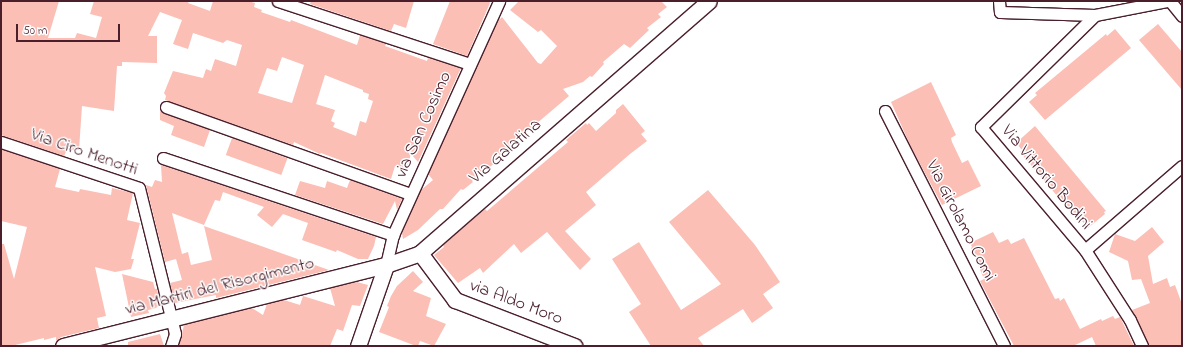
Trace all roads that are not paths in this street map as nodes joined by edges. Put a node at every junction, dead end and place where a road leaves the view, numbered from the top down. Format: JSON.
{"nodes":[{"id":1,"x":499,"y":1,"type":"edge"},
{"id":2,"x":710,"y":1,"type":"edge"},
{"id":3,"x":999,"y":1,"type":"edge"},
{"id":4,"x":1167,"y":1,"type":"edge"},
{"id":5,"x":1170,"y":1,"type":"edge"},
{"id":6,"x":282,"y":2,"type":"edge"},
{"id":7,"x":1095,"y":15,"type":"junction"},
{"id":8,"x":1182,"y":16,"type":"edge"},
{"id":9,"x":470,"y":64,"type":"junction"},
{"id":10,"x":166,"y":107,"type":"dead end"},
{"id":11,"x":885,"y":111,"type":"dead end"},
{"id":12,"x":1,"y":142,"type":"edge"},
{"id":13,"x":163,"y":158,"type":"dead end"},
{"id":14,"x":1182,"y":166,"type":"edge"},
{"id":15,"x":411,"y":194,"type":"junction"},
{"id":16,"x":393,"y":235,"type":"junction"},
{"id":17,"x":1085,"y":250,"type":"junction"},
{"id":18,"x":420,"y":253,"type":"junction"},
{"id":19,"x":386,"y":265,"type":"junction"},
{"id":20,"x":172,"y":319,"type":"junction"},
{"id":21,"x":63,"y":346,"type":"edge"},
{"id":22,"x":171,"y":346,"type":"edge"},
{"id":23,"x":358,"y":346,"type":"edge"},
{"id":24,"x":574,"y":346,"type":"edge"},
{"id":25,"x":1004,"y":346,"type":"edge"},
{"id":26,"x":1142,"y":346,"type":"edge"}],
"edges":[{"from":1,"to":9,"type":"street","name":"via San Cosimo"},
{"from":2,"to":18,"type":"street","name":"Via Galatina"},
{"from":3,"to":7,"type":"street"},
{"from":4,"to":7,"type":"street"},
{"from":5,"to":8,"type":"street"},
{"from":6,"to":9,"type":"street"},
{"from":7,"to":17,"type":"street","name":"Via Vittorio Bodini"},
{"from":9,"to":15,"type":"street","name":"via San Cosimo"},
{"from":10,"to":15,"type":"street"},
{"from":11,"to":25,"type":"street","name":"Via Girolamo Comi"},
{"from":12,"to":20,"type":"street","name":"Via Ciro Menotti"},
{"from":13,"to":16,"type":"street"},
{"from":14,"to":17,"type":"street"},
{"from":15,"to":16,"type":"street","name":"via San Cosimo"},
{"from":16,"to":19,"type":"street","name":"via San Cosimo"},
{"from":17,"to":26,"type":"street","name":"Via Vittorio Bodini"},
{"from":18,"to":19,"type":"street","name":"Via Galatina"},
{"from":18,"to":24,"type":"street","name":"via Aldo Moro"},
{"from":19,"to":20,"type":"street","name":"via Martiri del Risorgimento"},
{"from":19,"to":23,"type":"street"},
{"from":20,"to":21,"type":"street","name":"via Martiri del Risorgimento"},
{"from":20,"to":22,"type":"street","name":"Via Ciro Menotti"}]}
